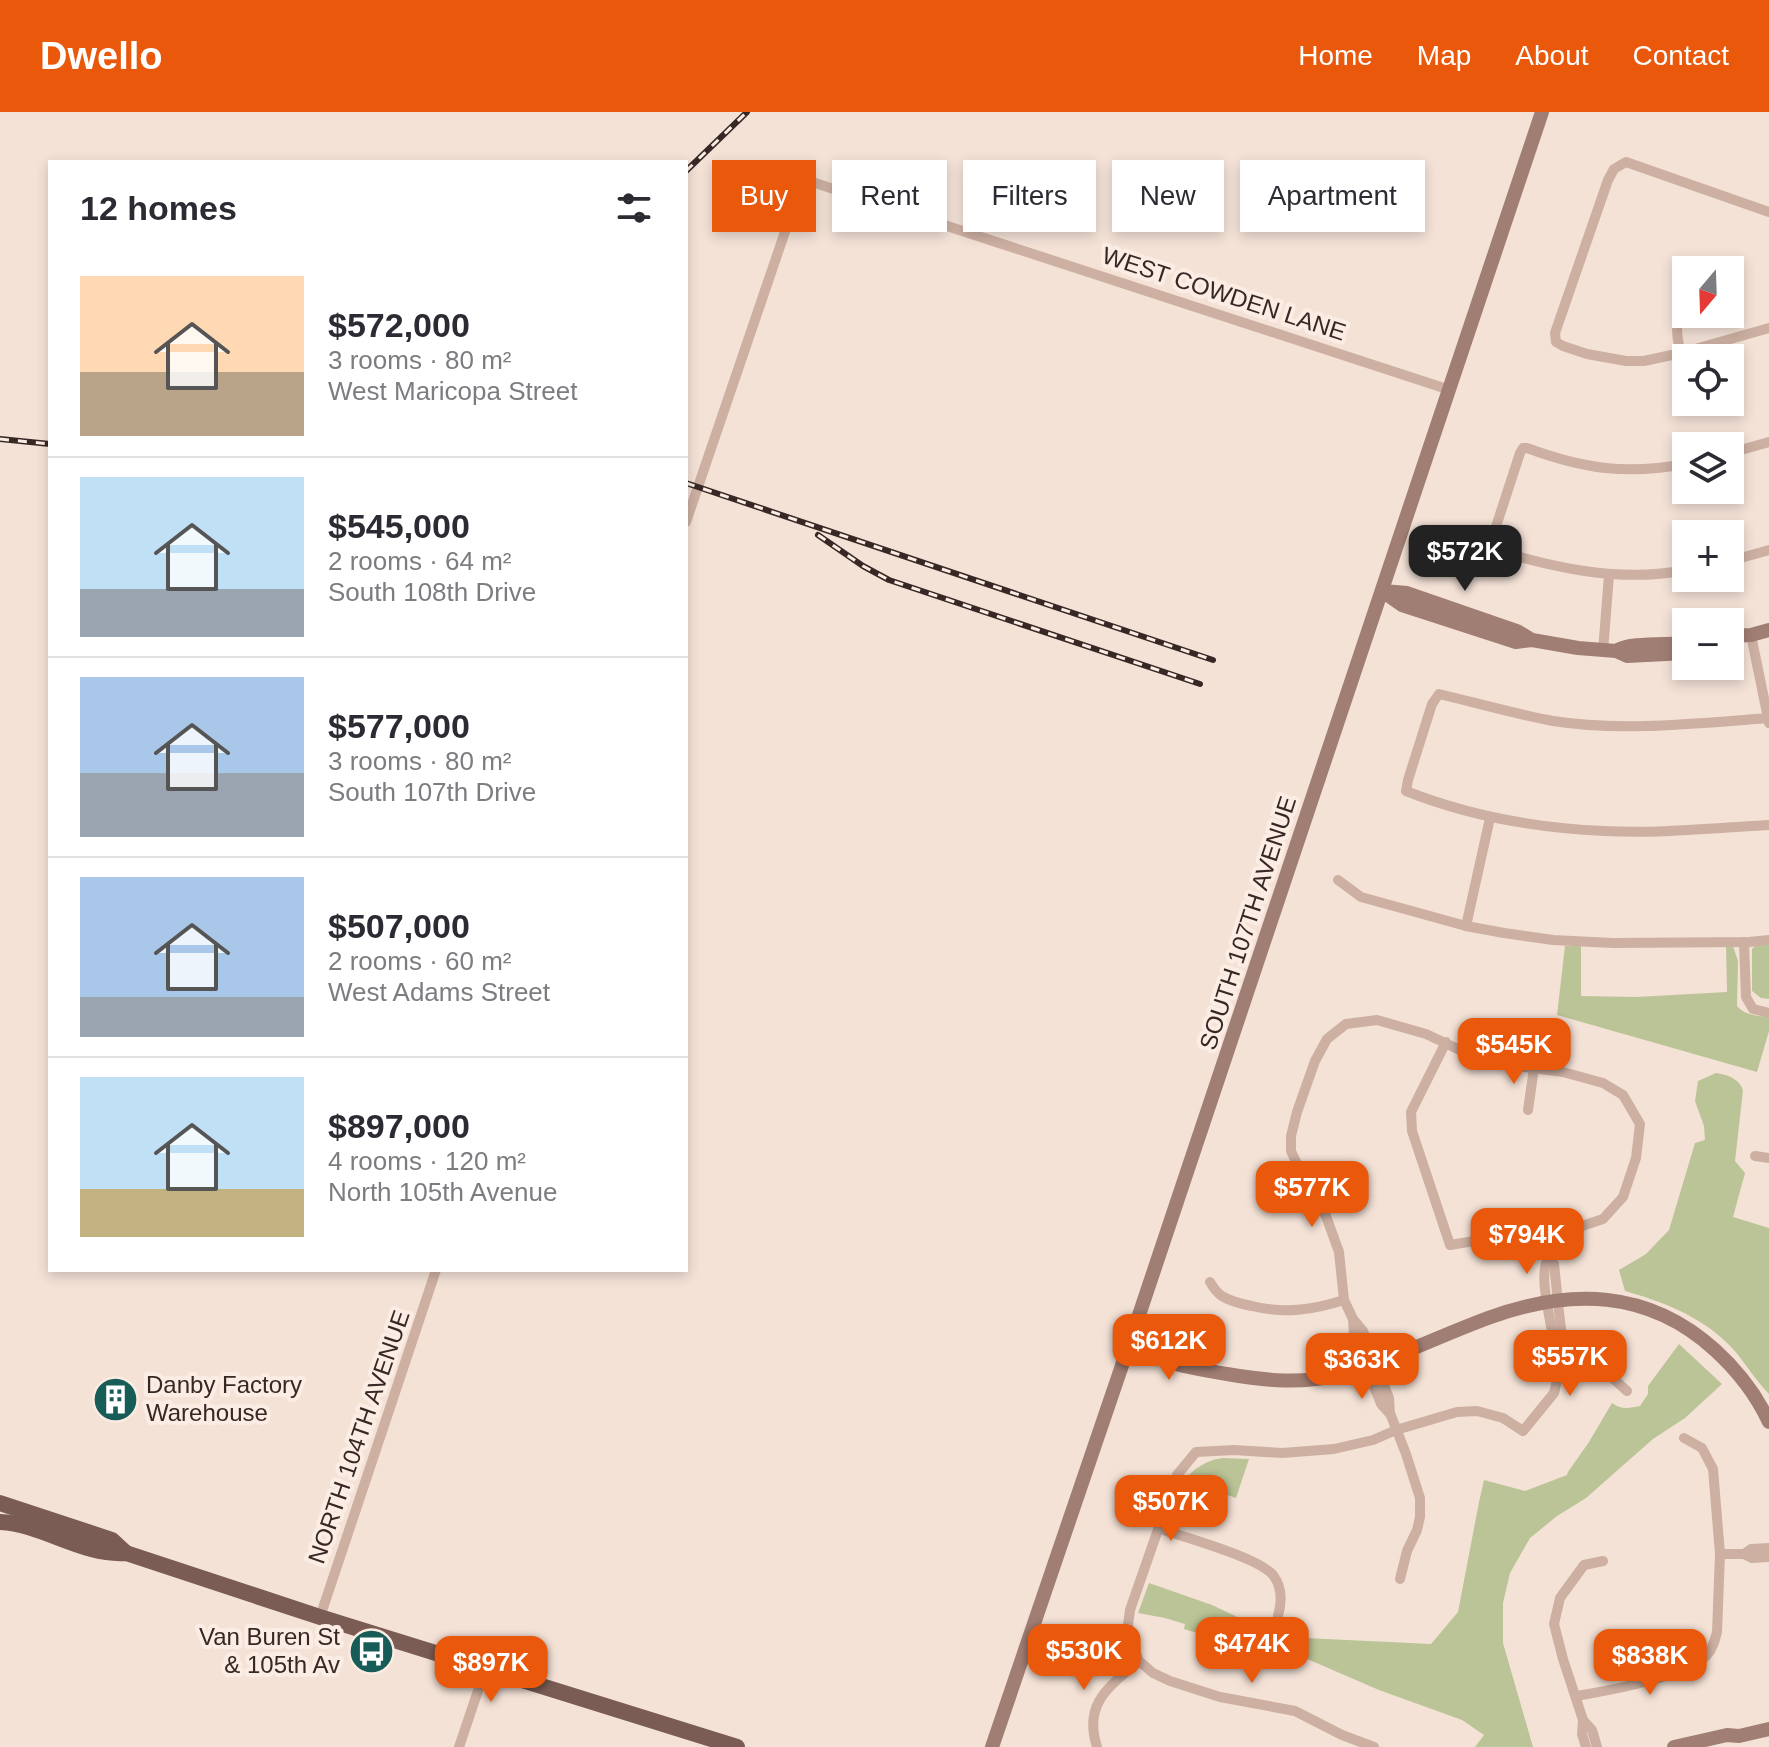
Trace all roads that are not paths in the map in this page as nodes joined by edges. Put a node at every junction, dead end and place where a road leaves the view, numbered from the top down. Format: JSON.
{"nodes":[{"id":1,"x":1542,"y":112,"type":"edge"},
{"id":2,"x":1769,"y":212,"type":"edge"},
{"id":3,"x":1769,"y":328,"type":"edge"},
{"id":4,"x":1713,"y":344,"type":"edge"},
{"id":5,"x":1672,"y":355,"type":"edge"},
{"id":6,"x":1450,"y":390,"type":"junction"},
{"id":7,"x":1769,"y":442,"type":"edge"},
{"id":8,"x":1744,"y":449,"type":"edge"},
{"id":9,"x":1672,"y":466,"type":"edge"},
{"id":10,"x":688,"y":516,"type":"edge"},
{"id":11,"x":1769,"y":550,"type":"edge"},
{"id":12,"x":1744,"y":557,"type":"edge"},
{"id":13,"x":1672,"y":573,"type":"edge"},
{"id":14,"x":1609,"y":575,"type":"junction"},
{"id":15,"x":1382,"y":591,"type":"junction"},
{"id":16,"x":1769,"y":630,"type":"edge"},
{"id":17,"x":1744,"y":635,"type":"edge"},
{"id":18,"x":1751,"y":635,"type":"junction"},
{"id":19,"x":1744,"y":639,"type":"edge"},
{"id":20,"x":1672,"y":644,"type":"edge"},
{"id":21,"x":1610,"y":651,"type":"junction"},
{"id":22,"x":1672,"y":654,"type":"edge"},
{"id":23,"x":1768,"y":721,"type":"edge"},
{"id":24,"x":1490,"y":818,"type":"junction"},
{"id":25,"x":1769,"y":825,"type":"edge"},
{"id":26,"x":1338,"y":880,"type":"dead end"},
{"id":27,"x":1466,"y":926,"type":"junction"},
{"id":28,"x":1769,"y":940,"type":"edge"},
{"id":29,"x":1744,"y":942,"type":"junction"},
{"id":30,"x":1769,"y":1013,"type":"edge"},
{"id":31,"x":1446,"y":1042,"type":"junction"},
{"id":32,"x":1534,"y":1068,"type":"junction"},
{"id":33,"x":1528,"y":1110,"type":"dead end"},
{"id":34,"x":1755,"y":1156,"type":"dead end"},
{"id":35,"x":1769,"y":1158,"type":"edge"},
{"id":36,"x":1306,"y":1183,"type":"junction"},
{"id":37,"x":1293,"y":1193,"type":"dead end"},
{"id":38,"x":1544,"y":1230,"type":"junction"},
{"id":39,"x":435,"y":1272,"type":"edge"},
{"id":40,"x":1210,"y":1282,"type":"dead end"},
{"id":41,"x":1344,"y":1300,"type":"junction"},
{"id":42,"x":1553,"y":1301,"type":"junction"},
{"id":43,"x":1130,"y":1342,"type":"junction"},
{"id":44,"x":1371,"y":1366,"type":"junction"},
{"id":45,"x":1560,"y":1368,"type":"junction"},
{"id":46,"x":1627,"y":1391,"type":"dead end"},
{"id":47,"x":1769,"y":1422,"type":"edge"},
{"id":48,"x":1396,"y":1430,"type":"junction"},
{"id":49,"x":1684,"y":1438,"type":"dead end"},
{"id":50,"x":0,"y":1503,"type":"edge"},
{"id":51,"x":0,"y":1521,"type":"edge"},
{"id":52,"x":72,"y":1527,"type":"junction"},
{"id":53,"x":1158,"y":1528,"type":"junction"},
{"id":54,"x":1769,"y":1548,"type":"edge"},
{"id":55,"x":126,"y":1553,"type":"junction"},
{"id":56,"x":1720,"y":1554,"type":"junction"},
{"id":57,"x":1744,"y":1554,"type":"junction"},
{"id":58,"x":1769,"y":1557,"type":"edge"},
{"id":59,"x":1603,"y":1561,"type":"dead end"},
{"id":60,"x":1400,"y":1579,"type":"dead end"},
{"id":61,"x":1278,"y":1616,"type":"dead end"},
{"id":62,"x":320,"y":1617,"type":"junction"},
{"id":63,"x":1139,"y":1661,"type":"junction"},
{"id":64,"x":486,"y":1667,"type":"junction"},
{"id":65,"x":1576,"y":1696,"type":"junction"},
{"id":66,"x":1583,"y":1720,"type":"junction"},
{"id":67,"x":1769,"y":1720,"type":"edge"},
{"id":68,"x":1769,"y":1729,"type":"edge"},
{"id":69,"x":1721,"y":1741,"type":"edge"},
{"id":70,"x":459,"y":1747,"type":"edge"},
{"id":71,"x":737,"y":1747,"type":"edge"},
{"id":72,"x":992,"y":1747,"type":"edge"},
{"id":73,"x":1097,"y":1747,"type":"edge"},
{"id":74,"x":1374,"y":1747,"type":"edge"},
{"id":75,"x":1586,"y":1747,"type":"edge"},
{"id":76,"x":1597,"y":1747,"type":"edge"},
{"id":77,"x":1674,"y":1747,"type":"edge"}],
"edges":[{"from":1,"to":6,"type":"main road","name":"SOUTH 107TH AVENUE"},
{"from":2,"to":5,"type":"street"},
{"from":3,"to":4,"type":"street"},
{"from":6,"to":10,"type":"street","name":"WEST COWDEN LANE"},
{"from":6,"to":15,"type":"main road","name":"SOUTH 107TH AVENUE"},
{"from":7,"to":8,"type":"street"},
{"from":9,"to":14,"type":"street"},
{"from":11,"to":12,"type":"street"},
{"from":13,"to":14,"type":"street"},
{"from":14,"to":21,"type":"street"},
{"from":15,"to":21,"type":"main road"},
{"from":15,"to":43,"type":"main road","name":"SOUTH 107TH AVENUE"},
{"from":16,"to":18,"type":"main road"},
{"from":17,"to":18,"type":"main road"},
{"from":18,"to":19,"type":"main road"},
{"from":18,"to":23,"type":"street"},
{"from":20,"to":21,"type":"main road"},
{"from":21,"to":22,"type":"main road"},
{"from":23,"to":24,"type":"street"},
{"from":24,"to":25,"type":"street"},
{"from":24,"to":27,"type":"street"},
{"from":26,"to":27,"type":"street"},
{"from":27,"to":29,"type":"street"},
{"from":28,"to":29,"type":"street"},
{"from":29,"to":30,"type":"street"},
{"from":31,"to":32,"type":"street"},
{"from":31,"to":36,"type":"street"},
{"from":31,"to":38,"type":"street"},
{"from":32,"to":33,"type":"street"},
{"from":32,"to":38,"type":"street"},
{"from":34,"to":35,"type":"street"},
{"from":36,"to":37,"type":"street"},
{"from":36,"to":41,"type":"street"},
{"from":38,"to":42,"type":"street"},
{"from":39,"to":62,"type":"street","name":"NORTH 104TH AVENUE"},
{"from":40,"to":41,"type":"street"},
{"from":41,"to":44,"type":"street"},
{"from":42,"to":44,"type":"main road"},
{"from":42,"to":45,"type":"street"},
{"from":42,"to":47,"type":"main road"},
{"from":43,"to":44,"type":"main road"},
{"from":43,"to":72,"type":"main road","name":"SOUTH 107TH AVENUE"},
{"from":44,"to":48,"type":"street"},
{"from":45,"to":46,"type":"street"},
{"from":45,"to":48,"type":"street"},
{"from":48,"to":53,"type":"street"},
{"from":48,"to":60,"type":"street"},
{"from":49,"to":56,"type":"street"},
{"from":50,"to":52,"type":"main road"},
{"from":51,"to":52,"type":"main road"},
{"from":51,"to":55,"type":"main road"},
{"from":52,"to":55,"type":"main road"},
{"from":53,"to":61,"type":"street"},
{"from":53,"to":63,"type":"street"},
{"from":54,"to":57,"type":"street"},
{"from":55,"to":62,"type":"main road"},
{"from":56,"to":57,"type":"street"},
{"from":56,"to":65,"type":"street"},
{"from":57,"to":58,"type":"street"},
{"from":59,"to":65,"type":"street"},
{"from":62,"to":64,"type":"main road"},
{"from":63,"to":73,"type":"street"},
{"from":63,"to":74,"type":"street"},
{"from":64,"to":70,"type":"street"},
{"from":64,"to":71,"type":"main road"},
{"from":65,"to":66,"type":"street"},
{"from":66,"to":75,"type":"street"},
{"from":66,"to":76,"type":"street"},
{"from":67,"to":69,"type":"main road"},
{"from":68,"to":69,"type":"main road"},
{"from":69,"to":77,"type":"main road"}]}
